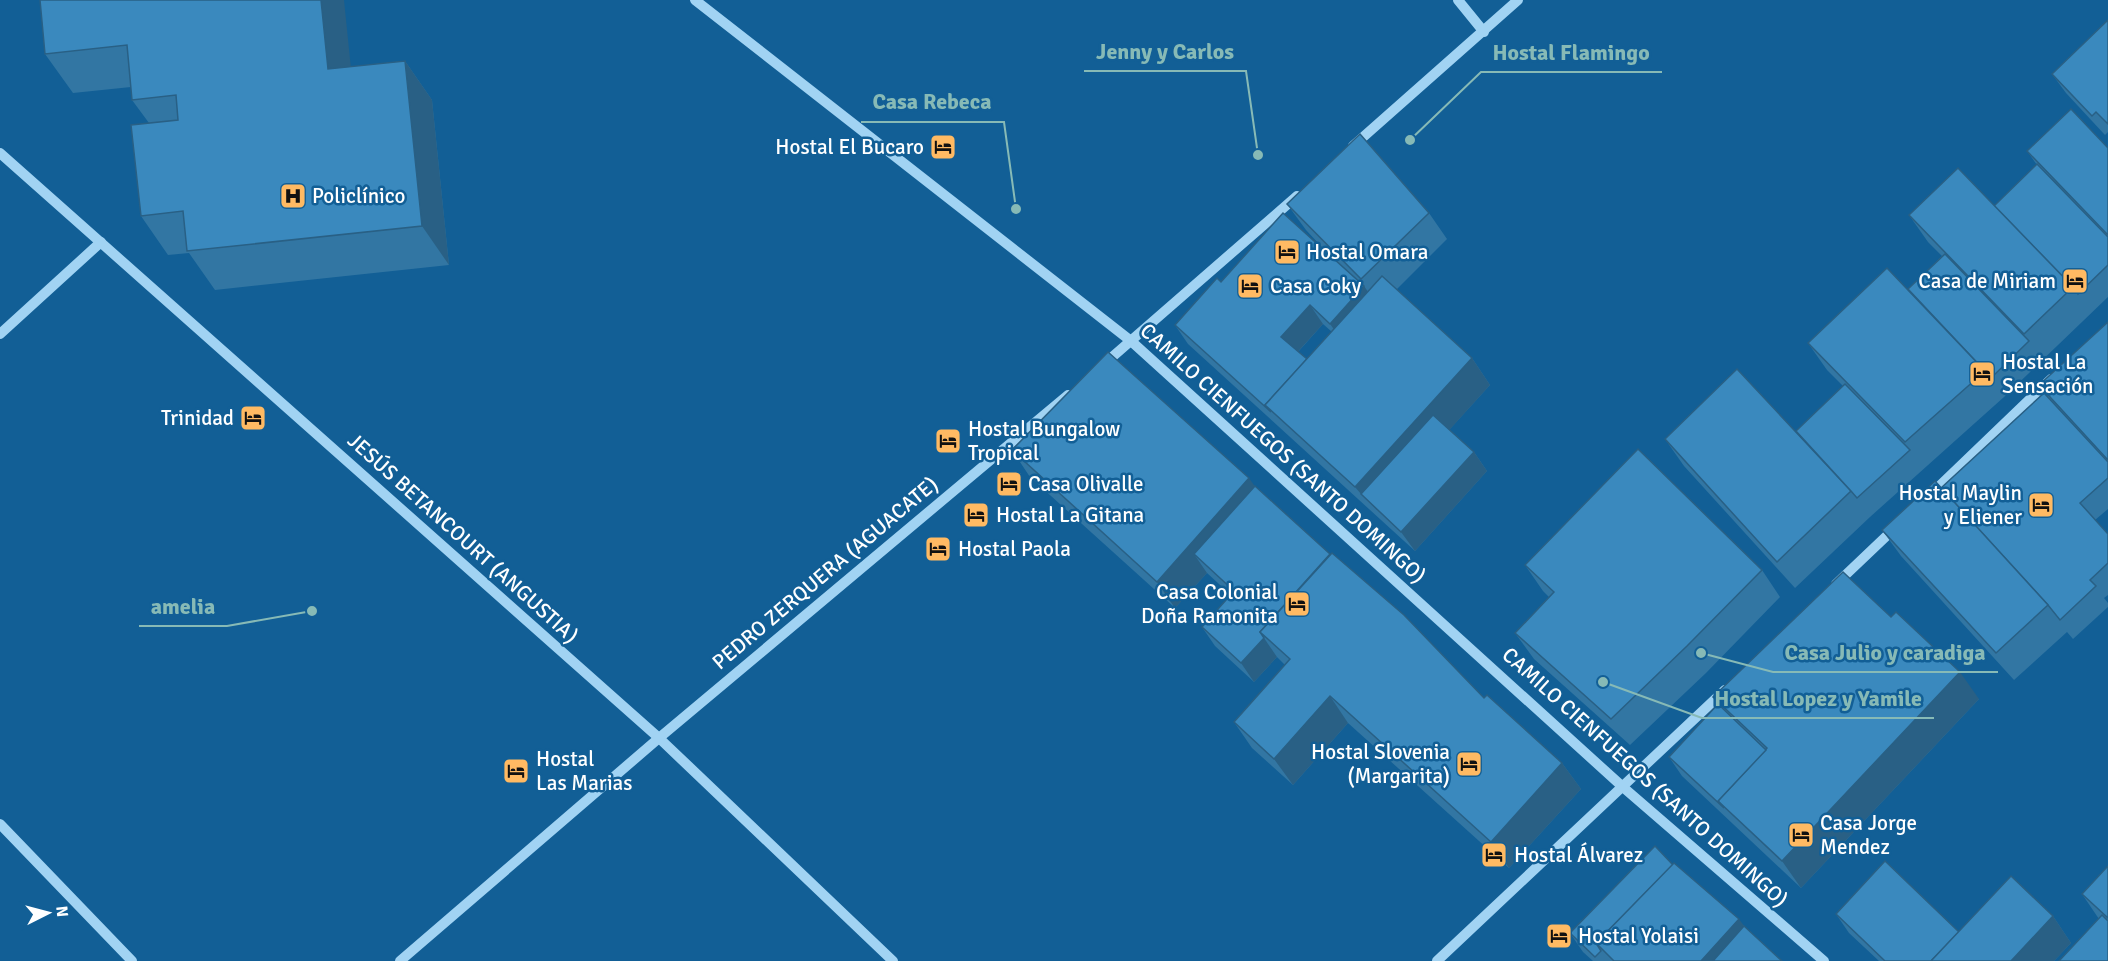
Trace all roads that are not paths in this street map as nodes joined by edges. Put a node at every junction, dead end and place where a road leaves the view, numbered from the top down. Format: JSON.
{"nodes":[{"id":1,"x":695,"y":0,"type":"edge"},
{"id":2,"x":1458,"y":0,"type":"edge"},
{"id":3,"x":1518,"y":0,"type":"edge"},
{"id":4,"x":1484,"y":32,"type":"junction"},
{"id":5,"x":0,"y":153,"type":"edge"},
{"id":6,"x":1343,"y":156,"type":"edge"},
{"id":7,"x":1307,"y":187,"type":"edge"},
{"id":8,"x":101,"y":242,"type":"junction"},
{"id":9,"x":0,"y":334,"type":"edge"},
{"id":10,"x":1131,"y":341,"type":"junction"},
{"id":11,"x":1095,"y":372,"type":"edge"},
{"id":12,"x":2056,"y":374,"type":"edge"},
{"id":13,"x":1077,"y":387,"type":"edge"},
{"id":14,"x":1918,"y":506,"type":"edge"},
{"id":15,"x":1909,"y":515,"type":"edge"},
{"id":16,"x":1831,"y":589,"type":"edge"},
{"id":17,"x":1736,"y":680,"type":"edge"},
{"id":18,"x":659,"y":738,"type":"junction"},
{"id":19,"x":1624,"y":788,"type":"junction"},
{"id":20,"x":0,"y":824,"type":"edge"},
{"id":21,"x":132,"y":961,"type":"edge"},
{"id":22,"x":400,"y":961,"type":"edge"},
{"id":23,"x":893,"y":961,"type":"edge"},
{"id":24,"x":1437,"y":961,"type":"edge"},
{"id":25,"x":1824,"y":961,"type":"edge"}],
"edges":[{"from":1,"to":10,"type":"street","name":"CAMILO CIENFUEGOS (SANTO DOMINGO)"},
{"from":2,"to":4,"type":"street"},
{"from":3,"to":4,"type":"street"},
{"from":4,"to":6,"type":"street"},
{"from":5,"to":8,"type":"street","name":"JESÚS BETANCOURT (ANGUSTIA)"},
{"from":7,"to":10,"type":"street"},
{"from":8,"to":9,"type":"street"},
{"from":8,"to":18,"type":"street","name":"JESÚS BETANCOURT (ANGUSTIA)"},
{"from":10,"to":11,"type":"street"},
{"from":10,"to":19,"type":"street","name":"CAMILO CIENFUEGOS (SANTO DOMINGO)"},
{"from":12,"to":14,"type":"street"},
{"from":13,"to":18,"type":"street","name":"PEDRO ZERQUERA (AGUACATE)"},
{"from":15,"to":16,"type":"street"},
{"from":17,"to":19,"type":"street"},
{"from":18,"to":22,"type":"street","name":"PEDRO ZERQUERA (AGUACATE)"},
{"from":18,"to":23,"type":"street","name":"JESÚS BETANCOURT (ANGUSTIA)"},
{"from":19,"to":24,"type":"street"},
{"from":19,"to":25,"type":"street","name":"CAMILO CIENFUEGOS (SANTO DOMINGO)"},
{"from":20,"to":21,"type":"street"}]}
